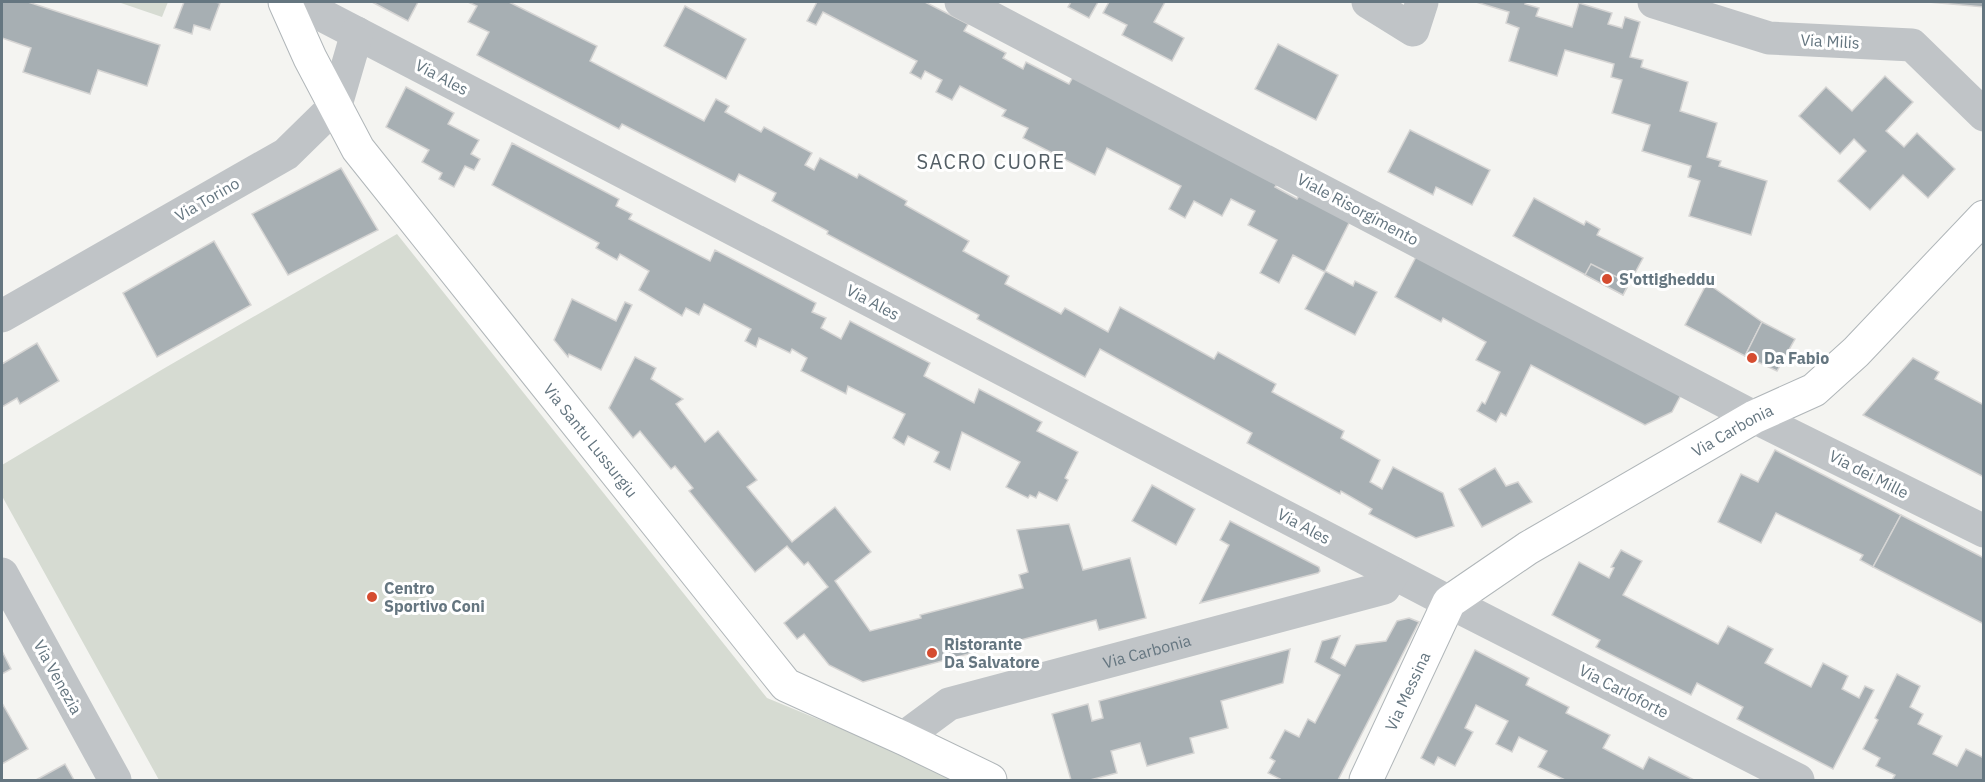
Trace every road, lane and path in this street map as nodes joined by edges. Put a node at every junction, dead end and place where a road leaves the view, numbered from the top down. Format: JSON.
{"nodes":[{"id":1,"x":285,"y":2,"type":"edge"},
{"id":2,"x":297,"y":2,"type":"edge"},
{"id":3,"x":961,"y":2,"type":"edge"},
{"id":4,"x":1368,"y":2,"type":"edge"},
{"id":5,"x":1422,"y":2,"type":"edge"},
{"id":6,"x":1654,"y":2,"type":"edge"},
{"id":7,"x":357,"y":33,"type":"junction"},
{"id":8,"x":336,"y":105,"type":"junction"},
{"id":9,"x":1983,"y":115,"type":"edge"},
{"id":10,"x":1983,"y":218,"type":"edge"},
{"id":11,"x":2,"y":316,"type":"edge"},
{"id":12,"x":1754,"y":417,"type":"junction"},
{"id":13,"x":1983,"y":531,"type":"edge"},
{"id":14,"x":1393,"y":573,"type":"junction"},
{"id":15,"x":2,"y":574,"type":"edge"},
{"id":16,"x":1449,"y":602,"type":"junction"},
{"id":17,"x":903,"y":738,"type":"junction"},
{"id":18,"x":115,"y":780,"type":"edge"},
{"id":19,"x":990,"y":780,"type":"edge"},
{"id":20,"x":1366,"y":780,"type":"edge"},
{"id":21,"x":1798,"y":780,"type":"edge"}],
"edges":[{"from":1,"to":8,"type":"street","name":"Via Santu Lussurgiu"},
{"from":2,"to":7,"type":"street","name":"Via Ales"},
{"from":3,"to":12,"type":"street","name":"Viale Risorgimento"},
{"from":4,"to":5,"type":"street"},
{"from":6,"to":9,"type":"street","name":"Via Milis"},
{"from":7,"to":8,"type":"street","name":"Via Torino"},
{"from":7,"to":14,"type":"street","name":"Via Ales"},
{"from":8,"to":11,"type":"street","name":"Via Torino"},
{"from":8,"to":17,"type":"street","name":"Via Santu Lussurgiu"},
{"from":10,"to":12,"type":"street","name":"Via Carbonia"},
{"from":12,"to":13,"type":"street","name":"Via dei Mille"},
{"from":12,"to":16,"type":"street","name":"Via Carbonia"},
{"from":14,"to":16,"type":"street","name":"Via Ales"},
{"from":14,"to":17,"type":"street","name":"Via Carbonia"},
{"from":15,"to":18,"type":"street","name":"Via Venezia"},
{"from":16,"to":20,"type":"street","name":"Via Messina"},
{"from":16,"to":21,"type":"street","name":"Via Carloforte"},
{"from":17,"to":19,"type":"street","name":"Via Santu Lussurgiu"}]}
